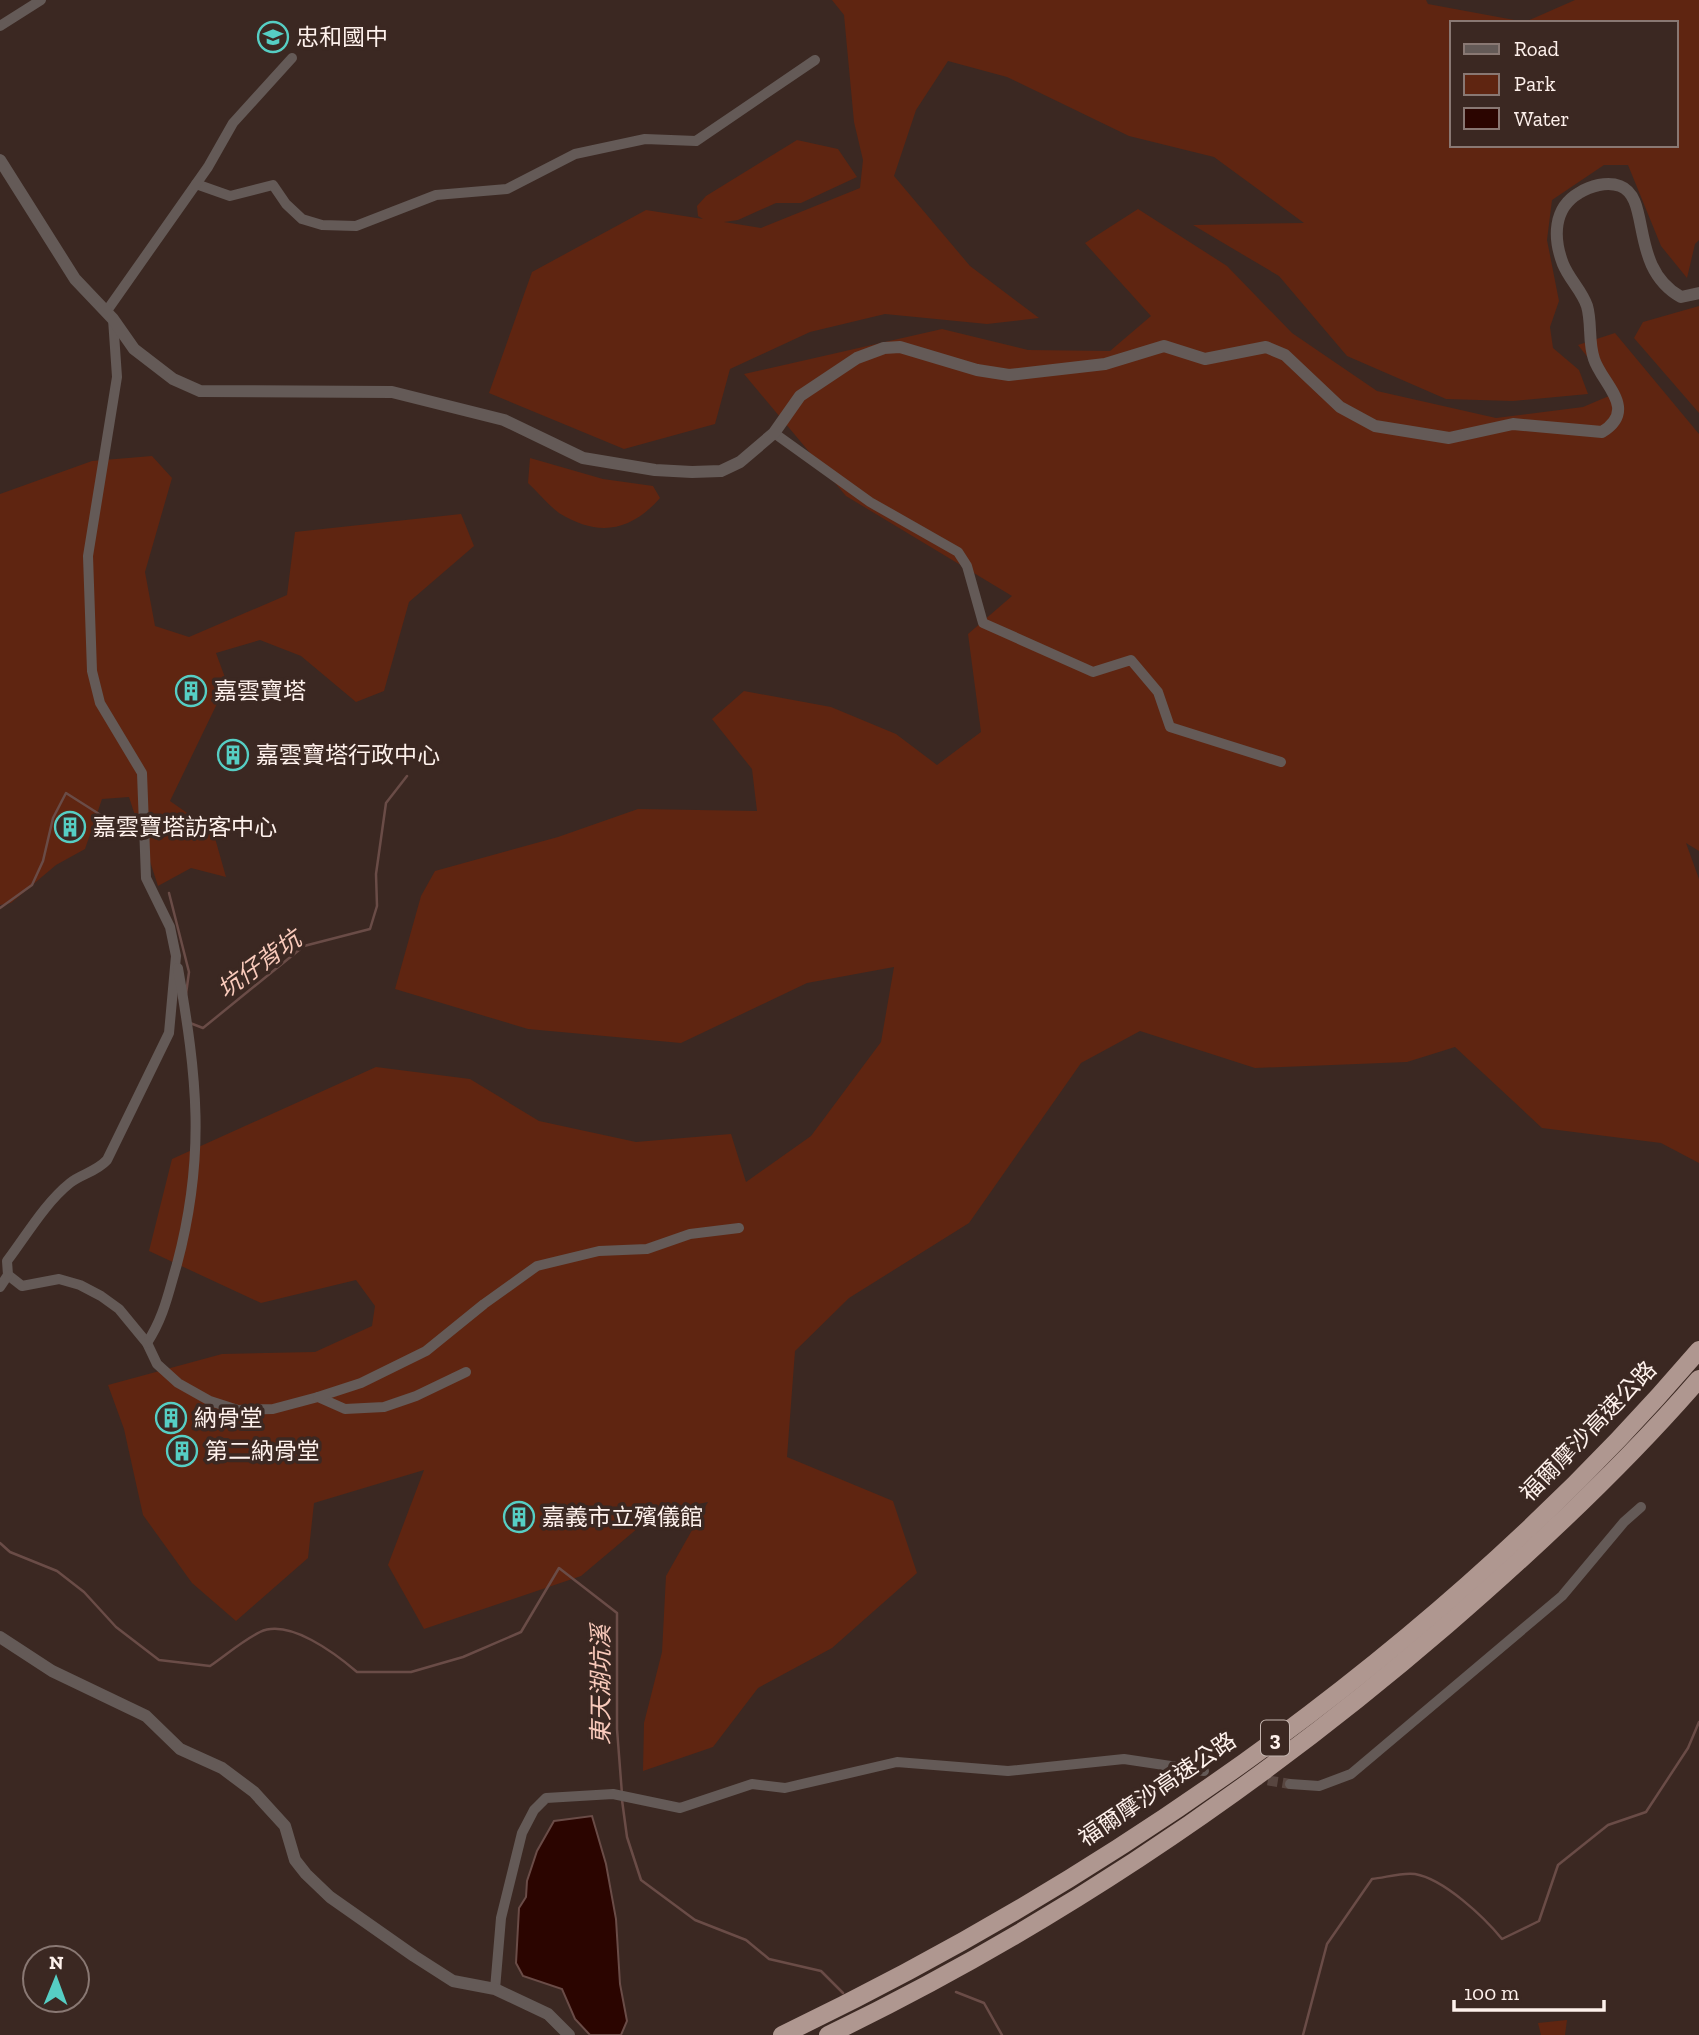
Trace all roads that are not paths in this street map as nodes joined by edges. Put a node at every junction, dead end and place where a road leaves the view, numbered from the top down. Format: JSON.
{"nodes":[{"id":1,"x":41,"y":0,"type":"edge"},
{"id":2,"x":0,"y":26,"type":"edge"},
{"id":3,"x":292,"y":58,"type":"dead end"},
{"id":4,"x":815,"y":60,"type":"dead end"},
{"id":5,"x":0,"y":160,"type":"edge"},
{"id":6,"x":196,"y":184,"type":"junction"},
{"id":7,"x":1699,"y":293,"type":"edge"},
{"id":8,"x":109,"y":315,"type":"junction"},
{"id":9,"x":774,"y":433,"type":"junction"},
{"id":10,"x":1281,"y":762,"type":"dead end"},
{"id":11,"x":176,"y":956,"type":"junction"},
{"id":12,"x":738,"y":1228,"type":"dead end"},
{"id":13,"x":8,"y":1275,"type":"junction"},
{"id":14,"x":0,"y":1287,"type":"edge"},
{"id":15,"x":146,"y":1343,"type":"junction"},
{"id":16,"x":1699,"y":1350,"type":"edge"},
{"id":17,"x":466,"y":1372,"type":"dead end"},
{"id":18,"x":1699,"y":1379,"type":"edge"},
{"id":19,"x":318,"y":1397,"type":"junction"},
{"id":20,"x":1642,"y":1507,"type":"dead end"},
{"id":21,"x":0,"y":1637,"type":"edge"},
{"id":22,"x":1204,"y":1771,"type":"dead end"},
{"id":23,"x":1290,"y":1784,"type":"tunnel mouth"},
{"id":24,"x":495,"y":1989,"type":"junction"},
{"id":25,"x":569,"y":2035,"type":"edge"},
{"id":26,"x":782,"y":2035,"type":"edge"},
{"id":27,"x":828,"y":2035,"type":"edge"}],
"edges":[{"from":1,"to":2,"type":"street"},
{"from":3,"to":6,"type":"street"},
{"from":4,"to":6,"type":"street"},
{"from":5,"to":8,"type":"street"},
{"from":6,"to":8,"type":"street"},
{"from":7,"to":9,"type":"street"},
{"from":8,"to":9,"type":"street"},
{"from":8,"to":11,"type":"street"},
{"from":9,"to":10,"type":"street"},
{"from":11,"to":13,"type":"street"},
{"from":11,"to":15,"type":"street"},
{"from":12,"to":19,"type":"street"},
{"from":13,"to":14,"type":"street"},
{"from":13,"to":15,"type":"street"},
{"from":15,"to":19,"type":"street"},
{"from":16,"to":26,"type":"highway","name":"福爾摩沙高速公路","number":"3"},
{"from":17,"to":19,"type":"street"},
{"from":18,"to":27,"type":"highway","name":"福爾摩沙高速公路","number":"3"},
{"from":20,"to":23,"type":"street"},
{"from":21,"to":24,"type":"street"},
{"from":22,"to":24,"type":"street"},
{"from":24,"to":25,"type":"street"}]}
